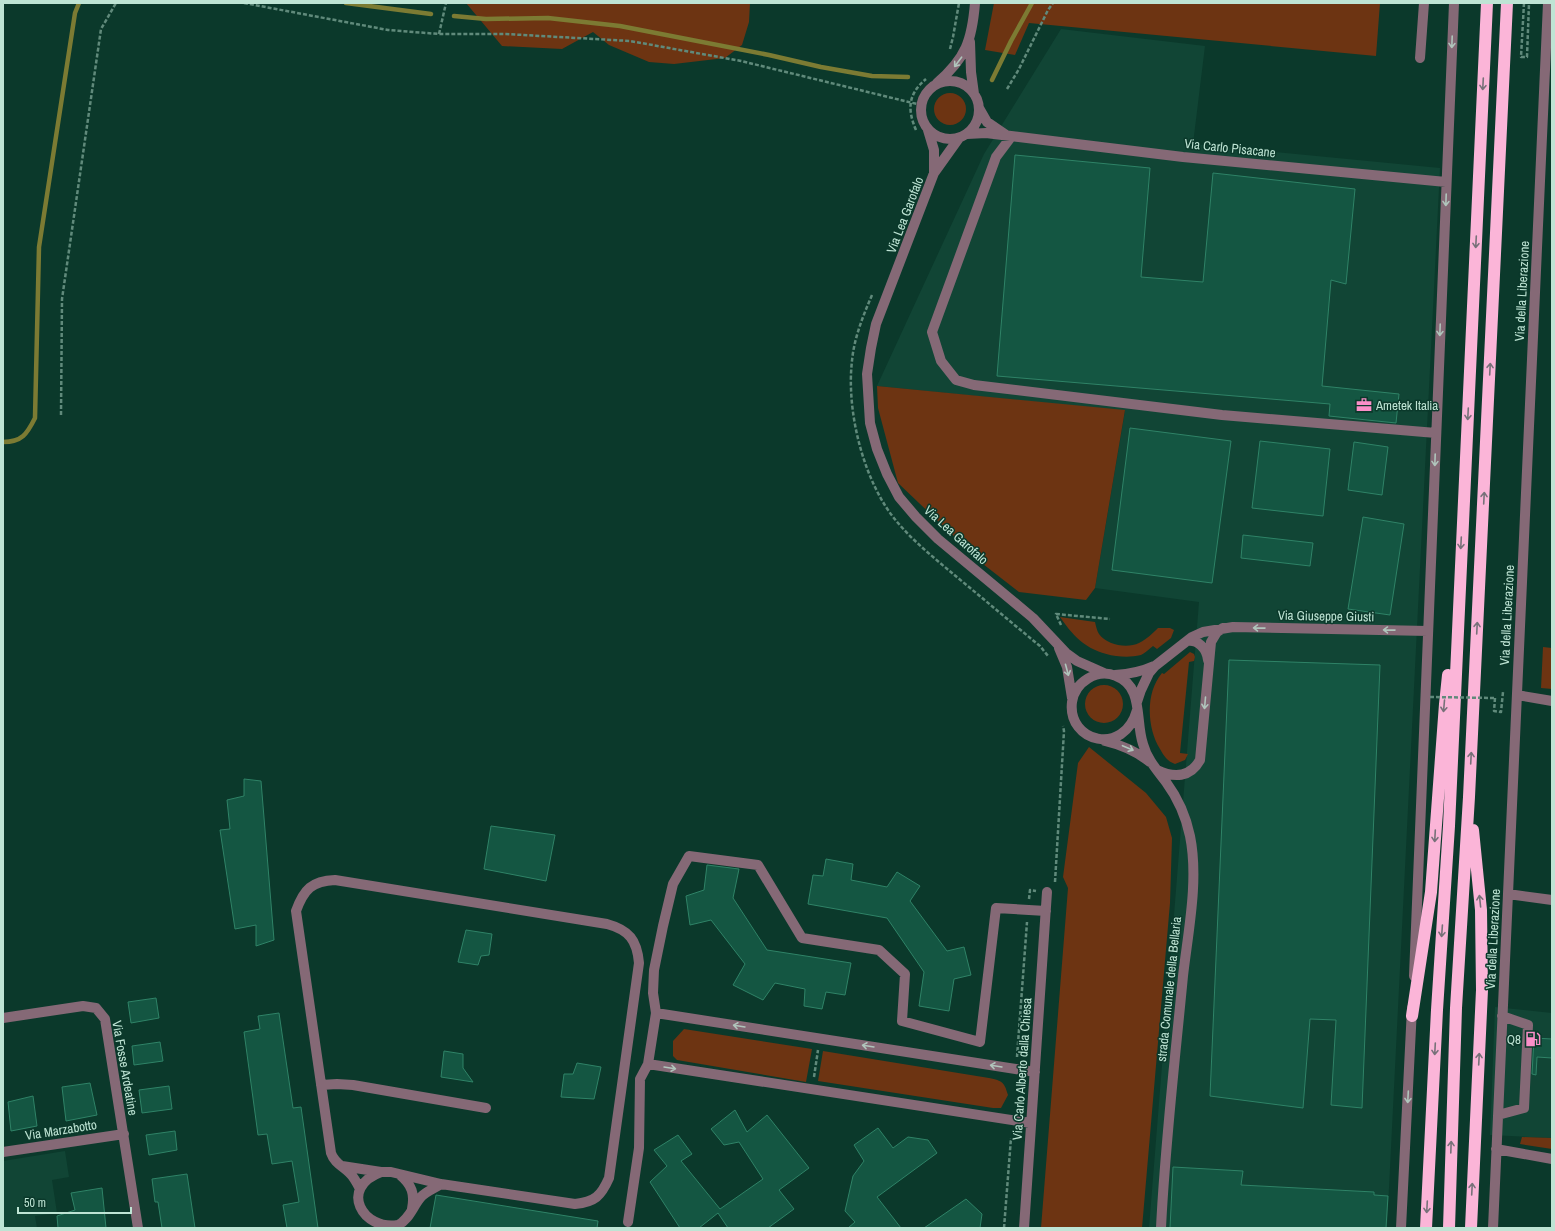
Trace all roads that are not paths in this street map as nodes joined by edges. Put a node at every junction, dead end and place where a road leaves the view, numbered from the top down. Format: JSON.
{"nodes":[{"id":1,"x":975,"y":3,"type":"edge"},
{"id":2,"x":1424,"y":3,"type":"edge"},
{"id":3,"x":1454,"y":3,"type":"edge"},
{"id":4,"x":1487,"y":3,"type":"edge"},
{"id":5,"x":1507,"y":3,"type":"edge"},
{"id":6,"x":1548,"y":3,"type":"edge"},
{"id":7,"x":970,"y":34,"type":"junction"},
{"id":8,"x":1420,"y":58,"type":"dead end"},
{"id":9,"x":936,"y":84,"type":"junction"},
{"id":10,"x":974,"y":94,"type":"junction"},
{"id":11,"x":979,"y":108,"type":"junction"},
{"id":12,"x":928,"y":130,"type":"junction"},
{"id":13,"x":963,"y":136,"type":"junction"},
{"id":14,"x":1011,"y":137,"type":"junction"},
{"id":15,"x":934,"y":173,"type":"junction"},
{"id":16,"x":1446,"y":182,"type":"junction"},
{"id":17,"x":1436,"y":433,"type":"junction"},
{"id":18,"x":1459,"y":598,"type":"junction"},
{"id":19,"x":1223,"y":628,"type":"junction"},
{"id":20,"x":1428,"y":631,"type":"junction"},
{"id":21,"x":1056,"y":641,"type":"junction"},
{"id":22,"x":1187,"y":641,"type":"junction"},
{"id":23,"x":1208,"y":665,"type":"junction"},
{"id":24,"x":1155,"y":666,"type":"junction"},
{"id":25,"x":1104,"y":673,"type":"junction"},
{"id":26,"x":1115,"y":675,"type":"junction"},
{"id":27,"x":1517,"y":695,"type":"junction"},
{"id":28,"x":1072,"y":700,"type":"junction"},
{"id":29,"x":1552,"y":701,"type":"edge"},
{"id":30,"x":1137,"y":706,"type":"junction"},
{"id":31,"x":1100,"y":739,"type":"junction"},
{"id":32,"x":1154,"y":767,"type":"junction"},
{"id":33,"x":1469,"y":797,"type":"junction"},
{"id":34,"x":1052,"y":892,"type":"road end"},
{"id":35,"x":1508,"y":894,"type":"junction"},
{"id":36,"x":1552,"y":900,"type":"edge"},
{"id":37,"x":1046,"y":911,"type":"junction"},
{"id":38,"x":656,"y":1013,"type":"junction"},
{"id":39,"x":1412,"y":1016,"type":"junction"},
{"id":40,"x":1502,"y":1016,"type":"junction"},
{"id":41,"x":3,"y":1018,"type":"edge"},
{"id":42,"x":648,"y":1064,"type":"junction"},
{"id":43,"x":1035,"y":1072,"type":"junction"},
{"id":44,"x":321,"y":1085,"type":"junction"},
{"id":45,"x":486,"y":1108,"type":"dead end"},
{"id":46,"x":1498,"y":1115,"type":"junction"},
{"id":47,"x":1031,"y":1123,"type":"junction"},
{"id":48,"x":124,"y":1134,"type":"junction"},
{"id":49,"x":1496,"y":1149,"type":"junction"},
{"id":50,"x":3,"y":1152,"type":"edge"},
{"id":51,"x":1552,"y":1159,"type":"edge"},
{"id":52,"x":342,"y":1166,"type":"junction"},
{"id":53,"x":381,"y":1172,"type":"junction"},
{"id":54,"x":400,"y":1175,"type":"junction"},
{"id":55,"x":441,"y":1184,"type":"junction"},
{"id":56,"x":360,"y":1189,"type":"junction"},
{"id":57,"x":412,"y":1209,"type":"junction"},
{"id":58,"x":628,"y":1222,"type":"dead end"},
{"id":59,"x":138,"y":1228,"type":"edge"},
{"id":60,"x":383,"y":1228,"type":"edge"},
{"id":61,"x":1024,"y":1228,"type":"edge"},
{"id":62,"x":1161,"y":1228,"type":"edge"},
{"id":63,"x":1400,"y":1228,"type":"edge"},
{"id":64,"x":1426,"y":1228,"type":"edge"},
{"id":65,"x":1449,"y":1228,"type":"edge"},
{"id":66,"x":1471,"y":1228,"type":"edge"},
{"id":67,"x":1493,"y":1228,"type":"edge"}],
"edges":[{"from":1,"to":7,"type":"street"},
{"from":2,"to":8,"type":"street"},
{"from":3,"to":16,"type":"street","one_way":true},
{"from":4,"to":18,"type":"highway","one_way":true},
{"from":33,"to":5,"type":"highway","one_way":true},
{"from":6,"to":27,"type":"street","name":"Via della Liberazione"},
{"from":7,"to":9,"type":"street","one_way":true},
{"from":7,"to":10,"type":"street"},
{"from":9,"to":10,"type":"street"},
{"from":9,"to":12,"type":"street","name":"Via Lea Garofalo"},
{"from":10,"to":11,"type":"street"},
{"from":11,"to":13,"type":"street","name":"Via Lea Garofalo"},
{"from":11,"to":14,"type":"street","name":"Via Carlo Pisacane"},
{"from":12,"to":13,"type":"street"},
{"from":12,"to":15,"type":"street","name":"Via Lea Garofalo"},
{"from":13,"to":14,"type":"street","name":"Via Carlo Pisacane"},
{"from":13,"to":15,"type":"street","name":"Via Lea Garofalo"},
{"from":14,"to":16,"type":"street","name":"Via Carlo Pisacane"},
{"from":14,"to":17,"type":"street"},
{"from":15,"to":21,"type":"street","name":"Via Lea Garofalo"},
{"from":16,"to":17,"type":"street","one_way":true},
{"from":17,"to":20,"type":"street","one_way":true},
{"from":18,"to":39,"type":"highway","one_way":true},
{"from":18,"to":64,"type":"highway","one_way":true},
{"from":20,"to":19,"type":"street","name":"Via Giuseppe Giusti","one_way":true},
{"from":19,"to":22,"type":"street","name":"Via Giuseppe Giusti"},
{"from":19,"to":23,"type":"street"},
{"from":20,"to":39,"type":"street"},
{"from":21,"to":25,"type":"street","name":"Via Lea Garofalo"},
{"from":21,"to":28,"type":"street","name":"Via Lea Garofalo","one_way":true},
{"from":22,"to":23,"type":"street"},
{"from":22,"to":24,"type":"street","name":"Via Giuseppe Giusti"},
{"from":23,"to":32,"type":"street","one_way":true},
{"from":24,"to":26,"type":"street","name":"Via Giuseppe Giusti"},
{"from":24,"to":30,"type":"street","name":"Via Giuseppe Giusti"},
{"from":25,"to":26,"type":"street"},
{"from":25,"to":28,"type":"street"},
{"from":26,"to":30,"type":"street"},
{"from":27,"to":29,"type":"street"},
{"from":27,"to":35,"type":"street","name":"Via della Liberazione"},
{"from":28,"to":31,"type":"street"},
{"from":30,"to":31,"type":"street"},
{"from":30,"to":32,"type":"street"},
{"from":31,"to":32,"type":"street","one_way":true},
{"from":32,"to":62,"type":"street","name":"strada Comunale della Bellaria"},
{"from":65,"to":33,"type":"highway","one_way":true},
{"from":66,"to":33,"type":"highway","one_way":true},
{"from":34,"to":37,"type":"street","name":"Via Carlo Alberto dalla Chiesa"},
{"from":35,"to":36,"type":"street"},
{"from":35,"to":40,"type":"street","name":"Via della Liberazione"},
{"from":37,"to":38,"type":"street"},
{"from":37,"to":43,"type":"street","name":"Via Carlo Alberto dalla Chiesa"},
{"from":38,"to":42,"type":"street"},
{"from":43,"to":38,"type":"street","one_way":true},
{"from":39,"to":63,"type":"street","one_way":true},
{"from":40,"to":46,"type":"street","name":"Via della Liberazione"},
{"from":40,"to":46,"type":"street"},
{"from":41,"to":48,"type":"street","name":"Via Fosse Ardeatine"},
{"from":42,"to":47,"type":"street","one_way":true},
{"from":42,"to":58,"type":"street"},
{"from":43,"to":47,"type":"street","name":"Via Carlo Alberto dalla Chiesa"},
{"from":44,"to":45,"type":"street"},
{"from":44,"to":52,"type":"street"},
{"from":44,"to":55,"type":"street"},
{"from":46,"to":49,"type":"street","name":"Via della Liberazione"},
{"from":47,"to":61,"type":"street","name":"Via Carlo Alberto dalla Chiesa"},
{"from":48,"to":50,"type":"street","name":"Via Marzabotto"},
{"from":48,"to":59,"type":"street"},
{"from":49,"to":51,"type":"street"},
{"from":49,"to":67,"type":"street","name":"Via della Liberazione"},
{"from":52,"to":53,"type":"street"},
{"from":52,"to":56,"type":"street"},
{"from":53,"to":54,"type":"street"},
{"from":53,"to":56,"type":"street"},
{"from":54,"to":55,"type":"street"},
{"from":54,"to":57,"type":"street"},
{"from":55,"to":57,"type":"street"},
{"from":56,"to":60,"type":"street"},
{"from":57,"to":60,"type":"street"}]}
